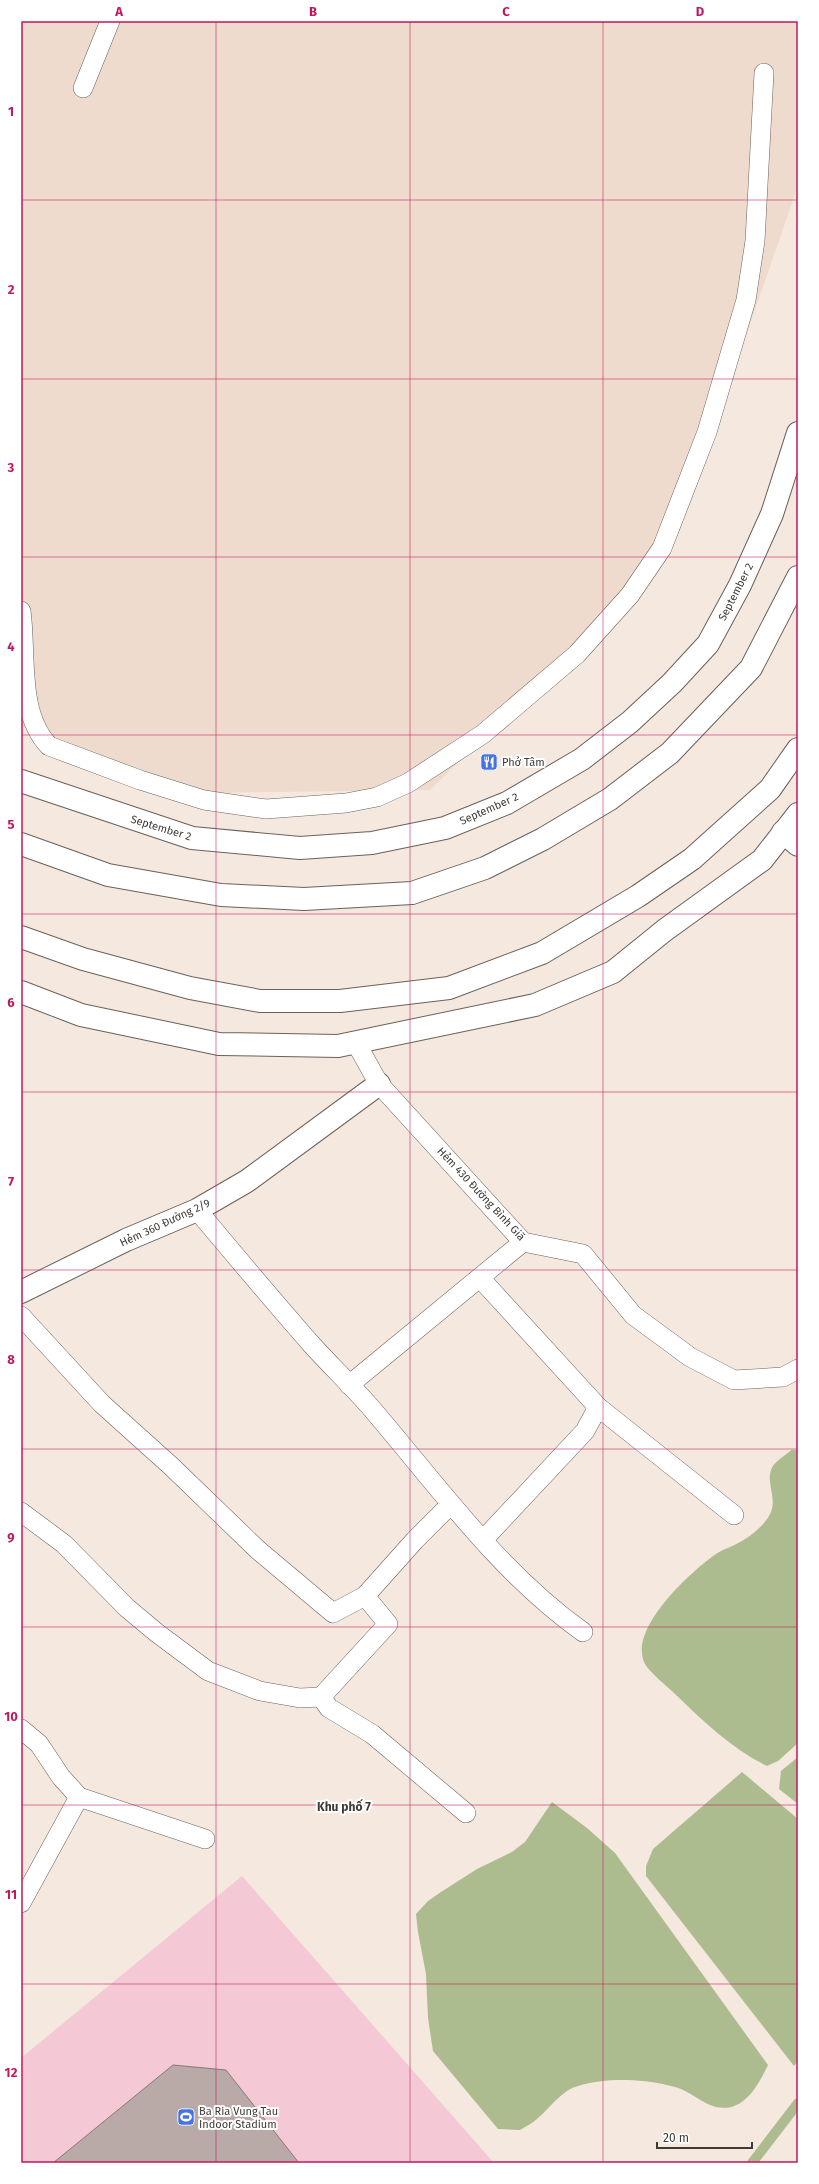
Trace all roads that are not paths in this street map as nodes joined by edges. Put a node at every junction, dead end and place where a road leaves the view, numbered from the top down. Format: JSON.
{"nodes":[{"id":1,"x":110,"y":21,"type":"edge"},
{"id":2,"x":764,"y":72,"type":"dead end"},
{"id":3,"x":83,"y":88,"type":"dead end"},
{"id":4,"x":798,"y":432,"type":"edge"},
{"id":5,"x":798,"y":577,"type":"edge"},
{"id":6,"x":21,"y":611,"type":"edge"},
{"id":7,"x":798,"y":749,"type":"edge"},
{"id":8,"x":21,"y":781,"type":"edge"},
{"id":9,"x":798,"y":814,"type":"edge"},
{"id":10,"x":790,"y":839,"type":"edge"},
{"id":11,"x":21,"y":844,"type":"edge"},
{"id":12,"x":21,"y":937,"type":"edge"},
{"id":13,"x":21,"y":992,"type":"edge"},
{"id":14,"x":356,"y":1043,"type":"junction"},
{"id":15,"x":379,"y":1084,"type":"junction"},
{"id":16,"x":196,"y":1210,"type":"junction"},
{"id":17,"x":523,"y":1242,"type":"junction"},
{"id":18,"x":480,"y":1278,"type":"junction"},
{"id":19,"x":21,"y":1292,"type":"edge"},
{"id":20,"x":21,"y":1316,"type":"edge"},
{"id":21,"x":798,"y":1369,"type":"edge"},
{"id":22,"x":349,"y":1385,"type":"junction"},
{"id":23,"x":598,"y":1407,"type":"junction"},
{"id":24,"x":450,"y":1505,"type":"junction"},
{"id":25,"x":21,"y":1512,"type":"edge"},
{"id":26,"x":734,"y":1515,"type":"dead end"},
{"id":27,"x":483,"y":1540,"type":"junction"},
{"id":28,"x":365,"y":1596,"type":"junction"},
{"id":29,"x":583,"y":1632,"type":"dead end"},
{"id":30,"x":321,"y":1697,"type":"junction"},
{"id":31,"x":21,"y":1729,"type":"edge"},
{"id":32,"x":79,"y":1796,"type":"junction"},
{"id":33,"x":466,"y":1812,"type":"dead end"},
{"id":34,"x":204,"y":1839,"type":"dead end"},
{"id":35,"x":21,"y":1902,"type":"edge"}],
"edges":[{"from":1,"to":3,"type":"lane"},
{"from":2,"to":6,"type":"lane"},
{"from":4,"to":8,"type":"main road","name":"September 2"},
{"from":5,"to":11,"type":"main road"},
{"from":7,"to":12,"type":"main road"},
{"from":9,"to":10,"type":"main road"},
{"from":10,"to":14,"type":"main road"},
{"from":13,"to":14,"type":"main road"},
{"from":14,"to":15,"type":"lane","name":"Hẻm 430 Đường Bình Giã"},
{"from":15,"to":16,"type":"main road","name":"Hẻm 360 Đường 2/9"},
{"from":15,"to":17,"type":"lane","name":"Hẻm 430 Đường Bình Giã"},
{"from":16,"to":19,"type":"main road","name":"Hẻm 360 Đường 2/9"},
{"from":16,"to":22,"type":"lane"},
{"from":17,"to":18,"type":"lane"},
{"from":17,"to":21,"type":"lane","name":"Hẻm 430 Đường Bình Giã"},
{"from":18,"to":22,"type":"lane"},
{"from":18,"to":23,"type":"lane"},
{"from":20,"to":28,"type":"lane"},
{"from":22,"to":24,"type":"lane"},
{"from":23,"to":26,"type":"lane"},
{"from":23,"to":27,"type":"lane"},
{"from":24,"to":27,"type":"lane"},
{"from":24,"to":28,"type":"lane"},
{"from":25,"to":30,"type":"lane"},
{"from":27,"to":29,"type":"lane"},
{"from":28,"to":30,"type":"lane"},
{"from":30,"to":33,"type":"lane"},
{"from":31,"to":32,"type":"lane"},
{"from":32,"to":34,"type":"lane"},
{"from":32,"to":35,"type":"lane"}]}
